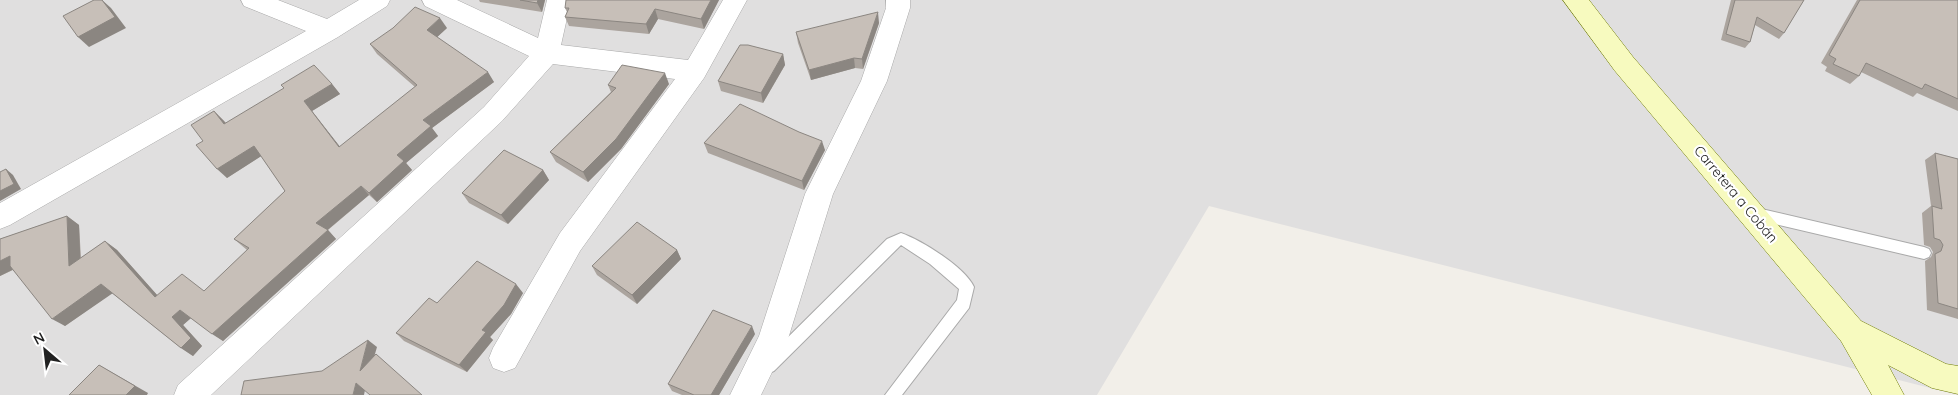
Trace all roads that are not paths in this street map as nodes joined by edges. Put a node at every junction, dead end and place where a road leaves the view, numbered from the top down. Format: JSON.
{"nodes":[{"id":1,"x":378,"y":0,"type":"edge"},
{"id":2,"x":434,"y":0,"type":"edge"},
{"id":3,"x":559,"y":0,"type":"edge"},
{"id":4,"x":735,"y":0,"type":"edge"},
{"id":5,"x":898,"y":0,"type":"edge"},
{"id":6,"x":1575,"y":0,"type":"edge"},
{"id":7,"x":267,"y":2,"type":"edge"},
{"id":8,"x":329,"y":30,"type":"junction"},
{"id":9,"x":547,"y":53,"type":"junction"},
{"id":10,"x":694,"y":71,"type":"junction"},
{"id":11,"x":1752,"y":212,"type":"junction"},
{"id":12,"x":0,"y":217,"type":"edge"},
{"id":13,"x":1924,"y":253,"type":"dead end"},
{"id":14,"x":1852,"y":331,"type":"junction"},
{"id":15,"x":504,"y":358,"type":"dead end"},
{"id":16,"x":1958,"y":380,"type":"edge"},
{"id":17,"x":748,"y":389,"type":"edge"},
{"id":18,"x":189,"y":395,"type":"edge"},
{"id":19,"x":893,"y":395,"type":"edge"},
{"id":20,"x":1889,"y":395,"type":"edge"}],
"edges":[{"from":1,"to":8,"type":"street"},
{"from":2,"to":9,"type":"street"},
{"from":3,"to":9,"type":"street"},
{"from":4,"to":10,"type":"street"},
{"from":5,"to":17,"type":"street"},
{"from":6,"to":11,"type":"street","name":"Carretera a Cobán"},
{"from":7,"to":8,"type":"street"},
{"from":8,"to":12,"type":"street"},
{"from":9,"to":10,"type":"street"},
{"from":9,"to":18,"type":"street"},
{"from":10,"to":15,"type":"street"},
{"from":11,"to":13,"type":"lane"},
{"from":11,"to":14,"type":"street","name":"Carretera a Cobán"},
{"from":14,"to":16,"type":"street"},
{"from":14,"to":20,"type":"street","name":"Carretera a Cobán"},
{"from":17,"to":19,"type":"lane"}]}
